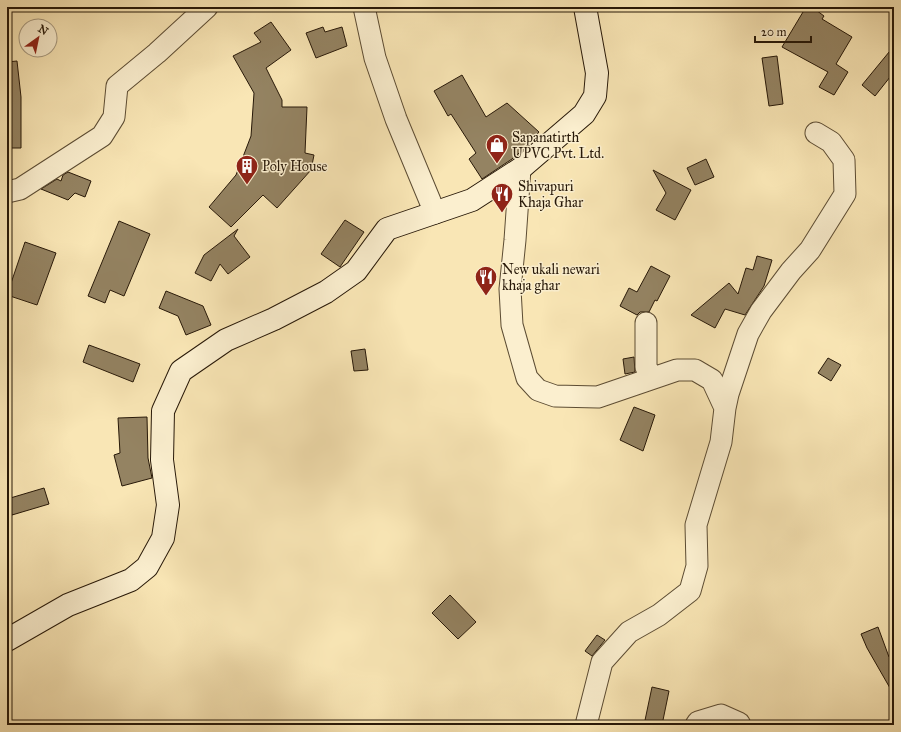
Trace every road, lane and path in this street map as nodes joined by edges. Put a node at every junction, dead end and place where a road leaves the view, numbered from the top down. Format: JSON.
{"nodes":[{"id":1,"x":207,"y":7,"type":"edge"},
{"id":2,"x":364,"y":7,"type":"edge"},
{"id":3,"x":585,"y":7,"type":"edge"},
{"id":4,"x":816,"y":133,"type":"dead end"},
{"id":5,"x":520,"y":169,"type":"junction"},
{"id":6,"x":7,"y":192,"type":"edge"},
{"id":7,"x":435,"y":213,"type":"junction"},
{"id":8,"x":646,"y":322,"type":"dead end"},
{"id":9,"x":652,"y":378,"type":"junction"},
{"id":10,"x":725,"y":408,"type":"junction"},
{"id":11,"x":7,"y":640,"type":"edge"},
{"id":12,"x":586,"y":725,"type":"edge"},
{"id":13,"x":696,"y":725,"type":"edge"},
{"id":14,"x":740,"y":725,"type":"edge"}],
"edges":[{"from":1,"to":6,"type":"street"},
{"from":2,"to":7,"type":"street"},
{"from":3,"to":5,"type":"street"},
{"from":4,"to":10,"type":"street"},
{"from":5,"to":7,"type":"street"},
{"from":5,"to":9,"type":"street"},
{"from":7,"to":11,"type":"street"},
{"from":8,"to":9,"type":"street"},
{"from":9,"to":10,"type":"street"},
{"from":10,"to":12,"type":"street"},
{"from":13,"to":14,"type":"street"}]}
